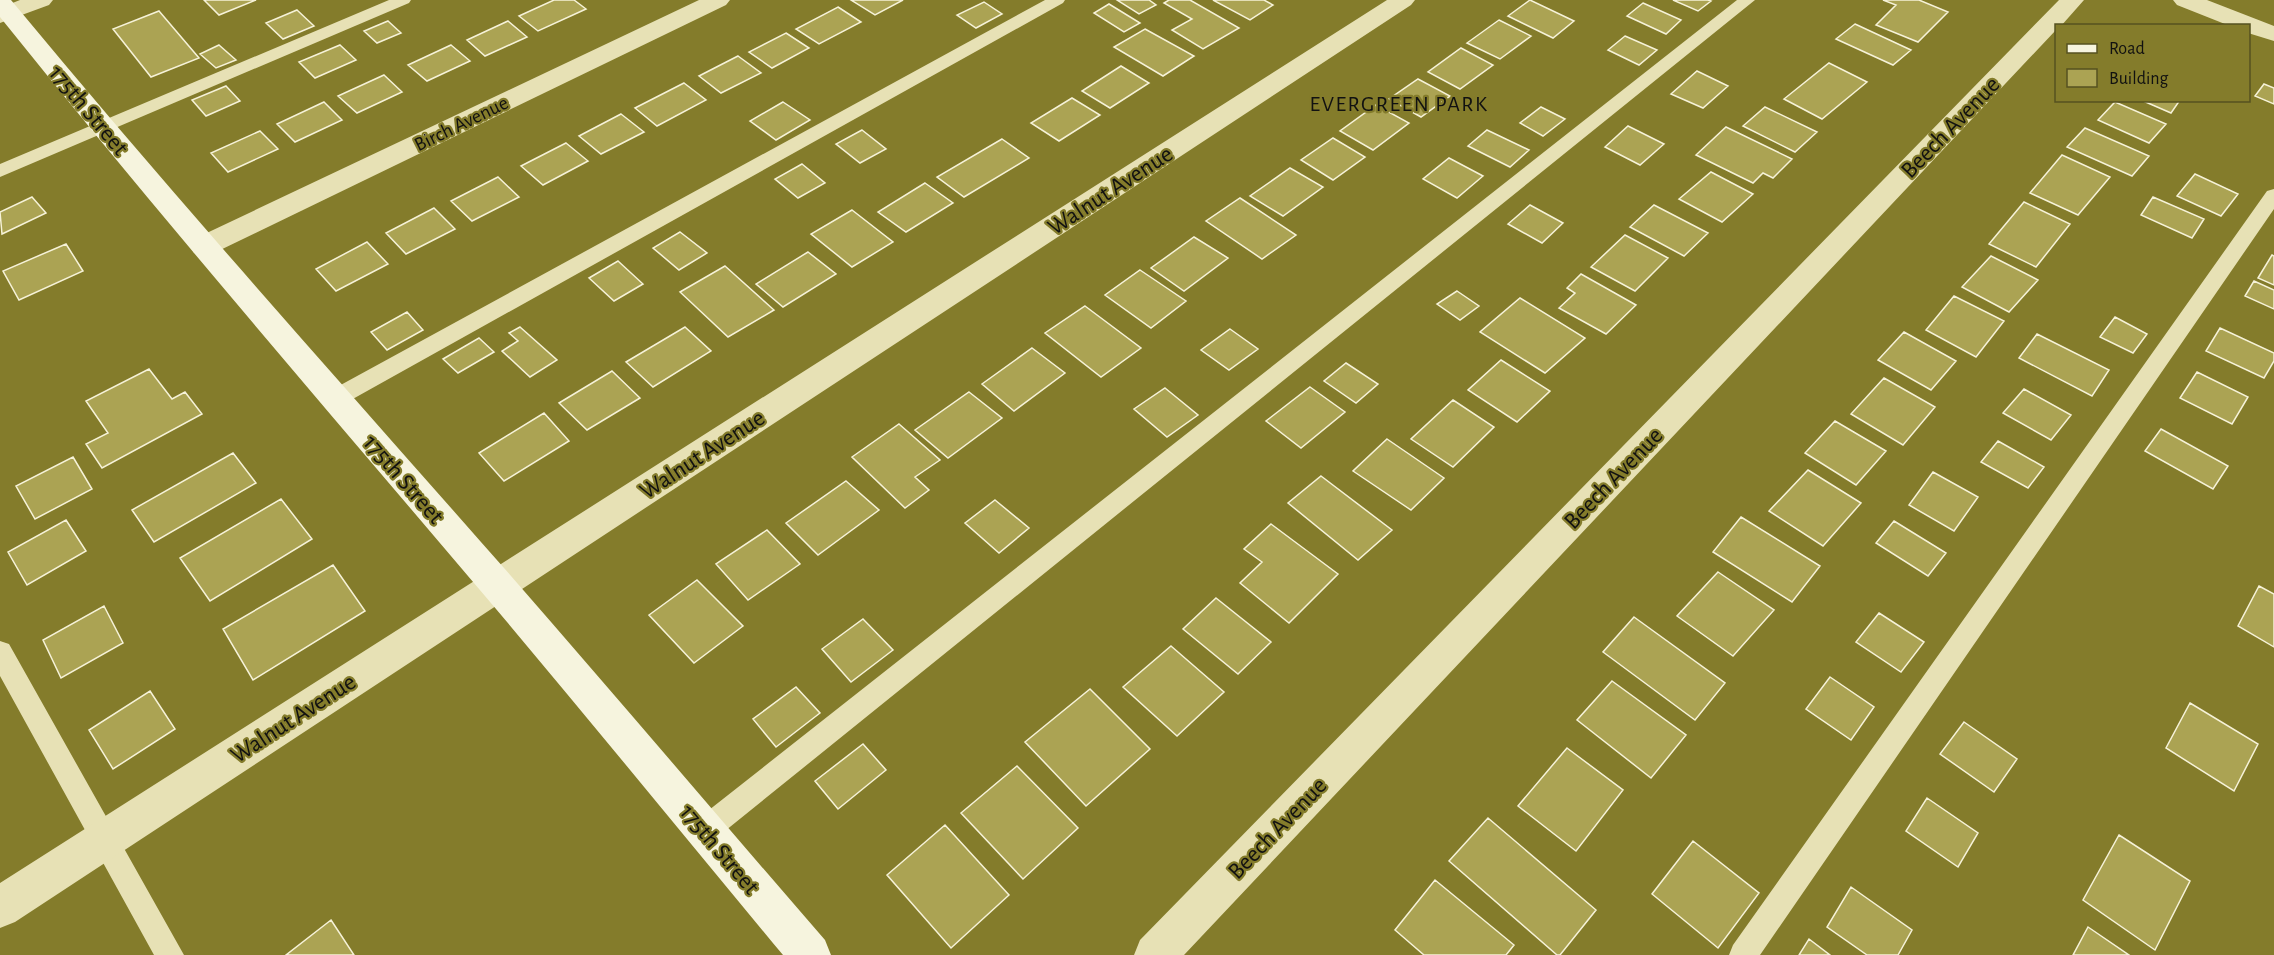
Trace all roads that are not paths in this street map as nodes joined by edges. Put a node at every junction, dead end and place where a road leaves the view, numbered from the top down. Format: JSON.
{"nodes":[{"id":1,"x":41,"y":0,"type":"edge"},
{"id":2,"x":403,"y":0,"type":"edge"},
{"id":3,"x":718,"y":0,"type":"edge"},
{"id":4,"x":1057,"y":0,"type":"edge"},
{"id":5,"x":1403,"y":0,"type":"edge"},
{"id":6,"x":1747,"y":0,"type":"edge"},
{"id":7,"x":2072,"y":0,"type":"edge"},
{"id":8,"x":2185,"y":0,"type":"edge"},
{"id":9,"x":3,"y":10,"type":"edge"},
{"id":10,"x":2248,"y":24,"type":"edge"},
{"id":11,"x":2250,"y":25,"type":"edge"},
{"id":12,"x":2274,"y":34,"type":"edge"},
{"id":13,"x":103,"y":128,"type":"junction"},
{"id":14,"x":0,"y":171,"type":"edge"},
{"id":15,"x":2274,"y":195,"type":"edge"},
{"id":16,"x":204,"y":246,"type":"junction"},
{"id":17,"x":333,"y":399,"type":"junction"},
{"id":18,"x":498,"y":586,"type":"junction"},
{"id":19,"x":0,"y":652,"type":"edge"},
{"id":20,"x":705,"y":830,"type":"junction"},
{"id":21,"x":104,"y":839,"type":"junction"},
{"id":22,"x":0,"y":907,"type":"edge"},
{"id":23,"x":170,"y":955,"type":"edge"},
{"id":24,"x":810,"y":955,"type":"edge"},
{"id":25,"x":1155,"y":955,"type":"edge"},
{"id":26,"x":1743,"y":955,"type":"edge"}],
"edges":[{"from":1,"to":9,"type":"street"},
{"from":2,"to":13,"type":"lane"},
{"from":3,"to":16,"type":"street","name":"Birch Avenue"},
{"from":4,"to":17,"type":"lane"},
{"from":5,"to":18,"type":"street","name":"Walnut Avenue"},
{"from":6,"to":20,"type":"lane"},
{"from":7,"to":25,"type":"street","name":"Beech Avenue"},
{"from":8,"to":10,"type":"street"},
{"from":9,"to":13,"type":"street","name":"175th Street"},
{"from":11,"to":12,"type":"street"},
{"from":13,"to":14,"type":"lane"},
{"from":13,"to":16,"type":"street","name":"175th Street"},
{"from":15,"to":26,"type":"lane"},
{"from":16,"to":17,"type":"street","name":"175th Street"},
{"from":17,"to":18,"type":"street","name":"175th Street"},
{"from":18,"to":20,"type":"street","name":"175th Street"},
{"from":18,"to":21,"type":"street","name":"Walnut Avenue"},
{"from":19,"to":21,"type":"lane"},
{"from":20,"to":24,"type":"street","name":"175th Street"},
{"from":21,"to":22,"type":"street","name":"Walnut Avenue"},
{"from":21,"to":23,"type":"lane"}]}
